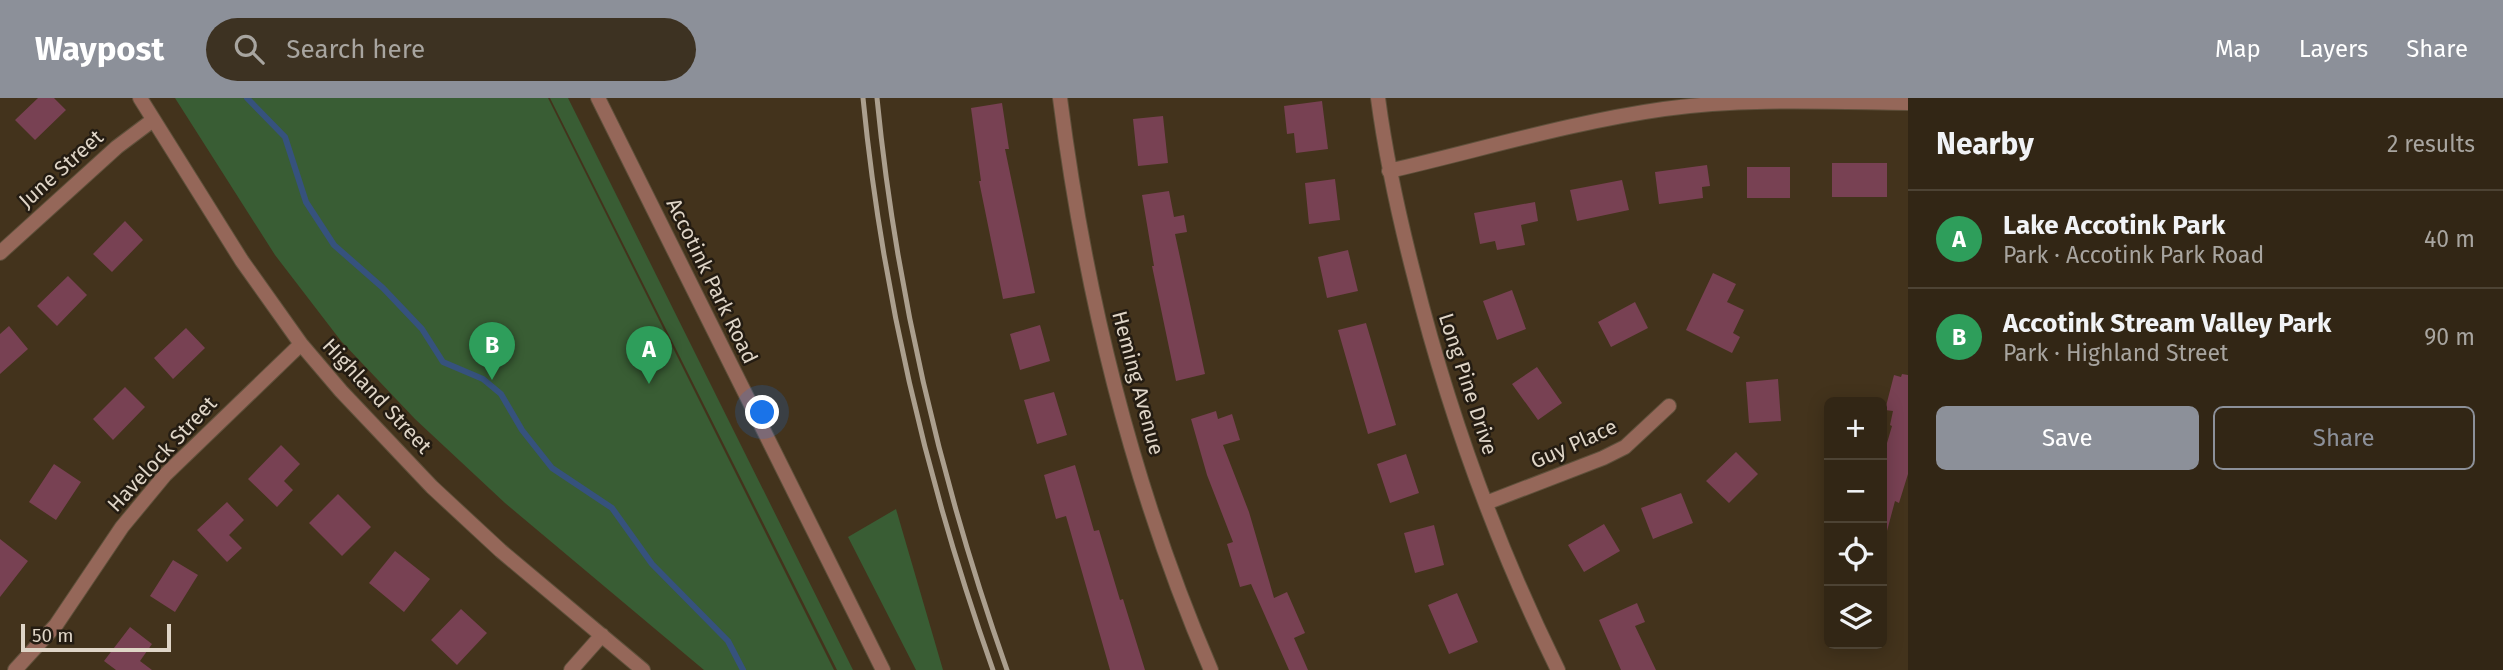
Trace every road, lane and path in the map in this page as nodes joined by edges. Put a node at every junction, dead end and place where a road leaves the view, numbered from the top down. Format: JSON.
{"nodes":[{"id":1,"x":140,"y":98,"type":"edge"},
{"id":2,"x":598,"y":98,"type":"edge"},
{"id":3,"x":1060,"y":98,"type":"edge"},
{"id":4,"x":1378,"y":98,"type":"edge"},
{"id":5,"x":1908,"y":103,"type":"edge"},
{"id":6,"x":153,"y":120,"type":"junction"},
{"id":7,"x":1390,"y":171,"type":"junction"},
{"id":8,"x":0,"y":253,"type":"edge"},
{"id":9,"x":300,"y":344,"type":"junction"},
{"id":10,"x":1669,"y":406,"type":"dead end"},
{"id":11,"x":1486,"y":503,"type":"junction"},
{"id":12,"x":602,"y":635,"type":"junction"},
{"id":13,"x":15,"y":670,"type":"edge"},
{"id":14,"x":571,"y":670,"type":"edge"},
{"id":15,"x":643,"y":670,"type":"edge"},
{"id":16,"x":883,"y":670,"type":"edge"},
{"id":17,"x":1211,"y":670,"type":"edge"},
{"id":18,"x":1558,"y":670,"type":"edge"}],
"edges":[{"from":1,"to":6,"type":"street","name":"Highland Street"},
{"from":2,"to":16,"type":"street","name":"Accotink Park Road"},
{"from":3,"to":17,"type":"street","name":"Heming Avenue"},
{"from":4,"to":7,"type":"street","name":"Long Pine Drive"},
{"from":5,"to":7,"type":"street"},
{"from":6,"to":8,"type":"street","name":"June Street"},
{"from":6,"to":9,"type":"street","name":"Highland Street"},
{"from":7,"to":11,"type":"street","name":"Long Pine Drive"},
{"from":9,"to":12,"type":"street","name":"Highland Street"},
{"from":9,"to":13,"type":"street","name":"Havelock Street"},
{"from":10,"to":11,"type":"street","name":"Guy Place"},
{"from":11,"to":18,"type":"street","name":"Long Pine Drive"},
{"from":12,"to":14,"type":"street"},
{"from":12,"to":15,"type":"street","name":"Highland Street"}]}
